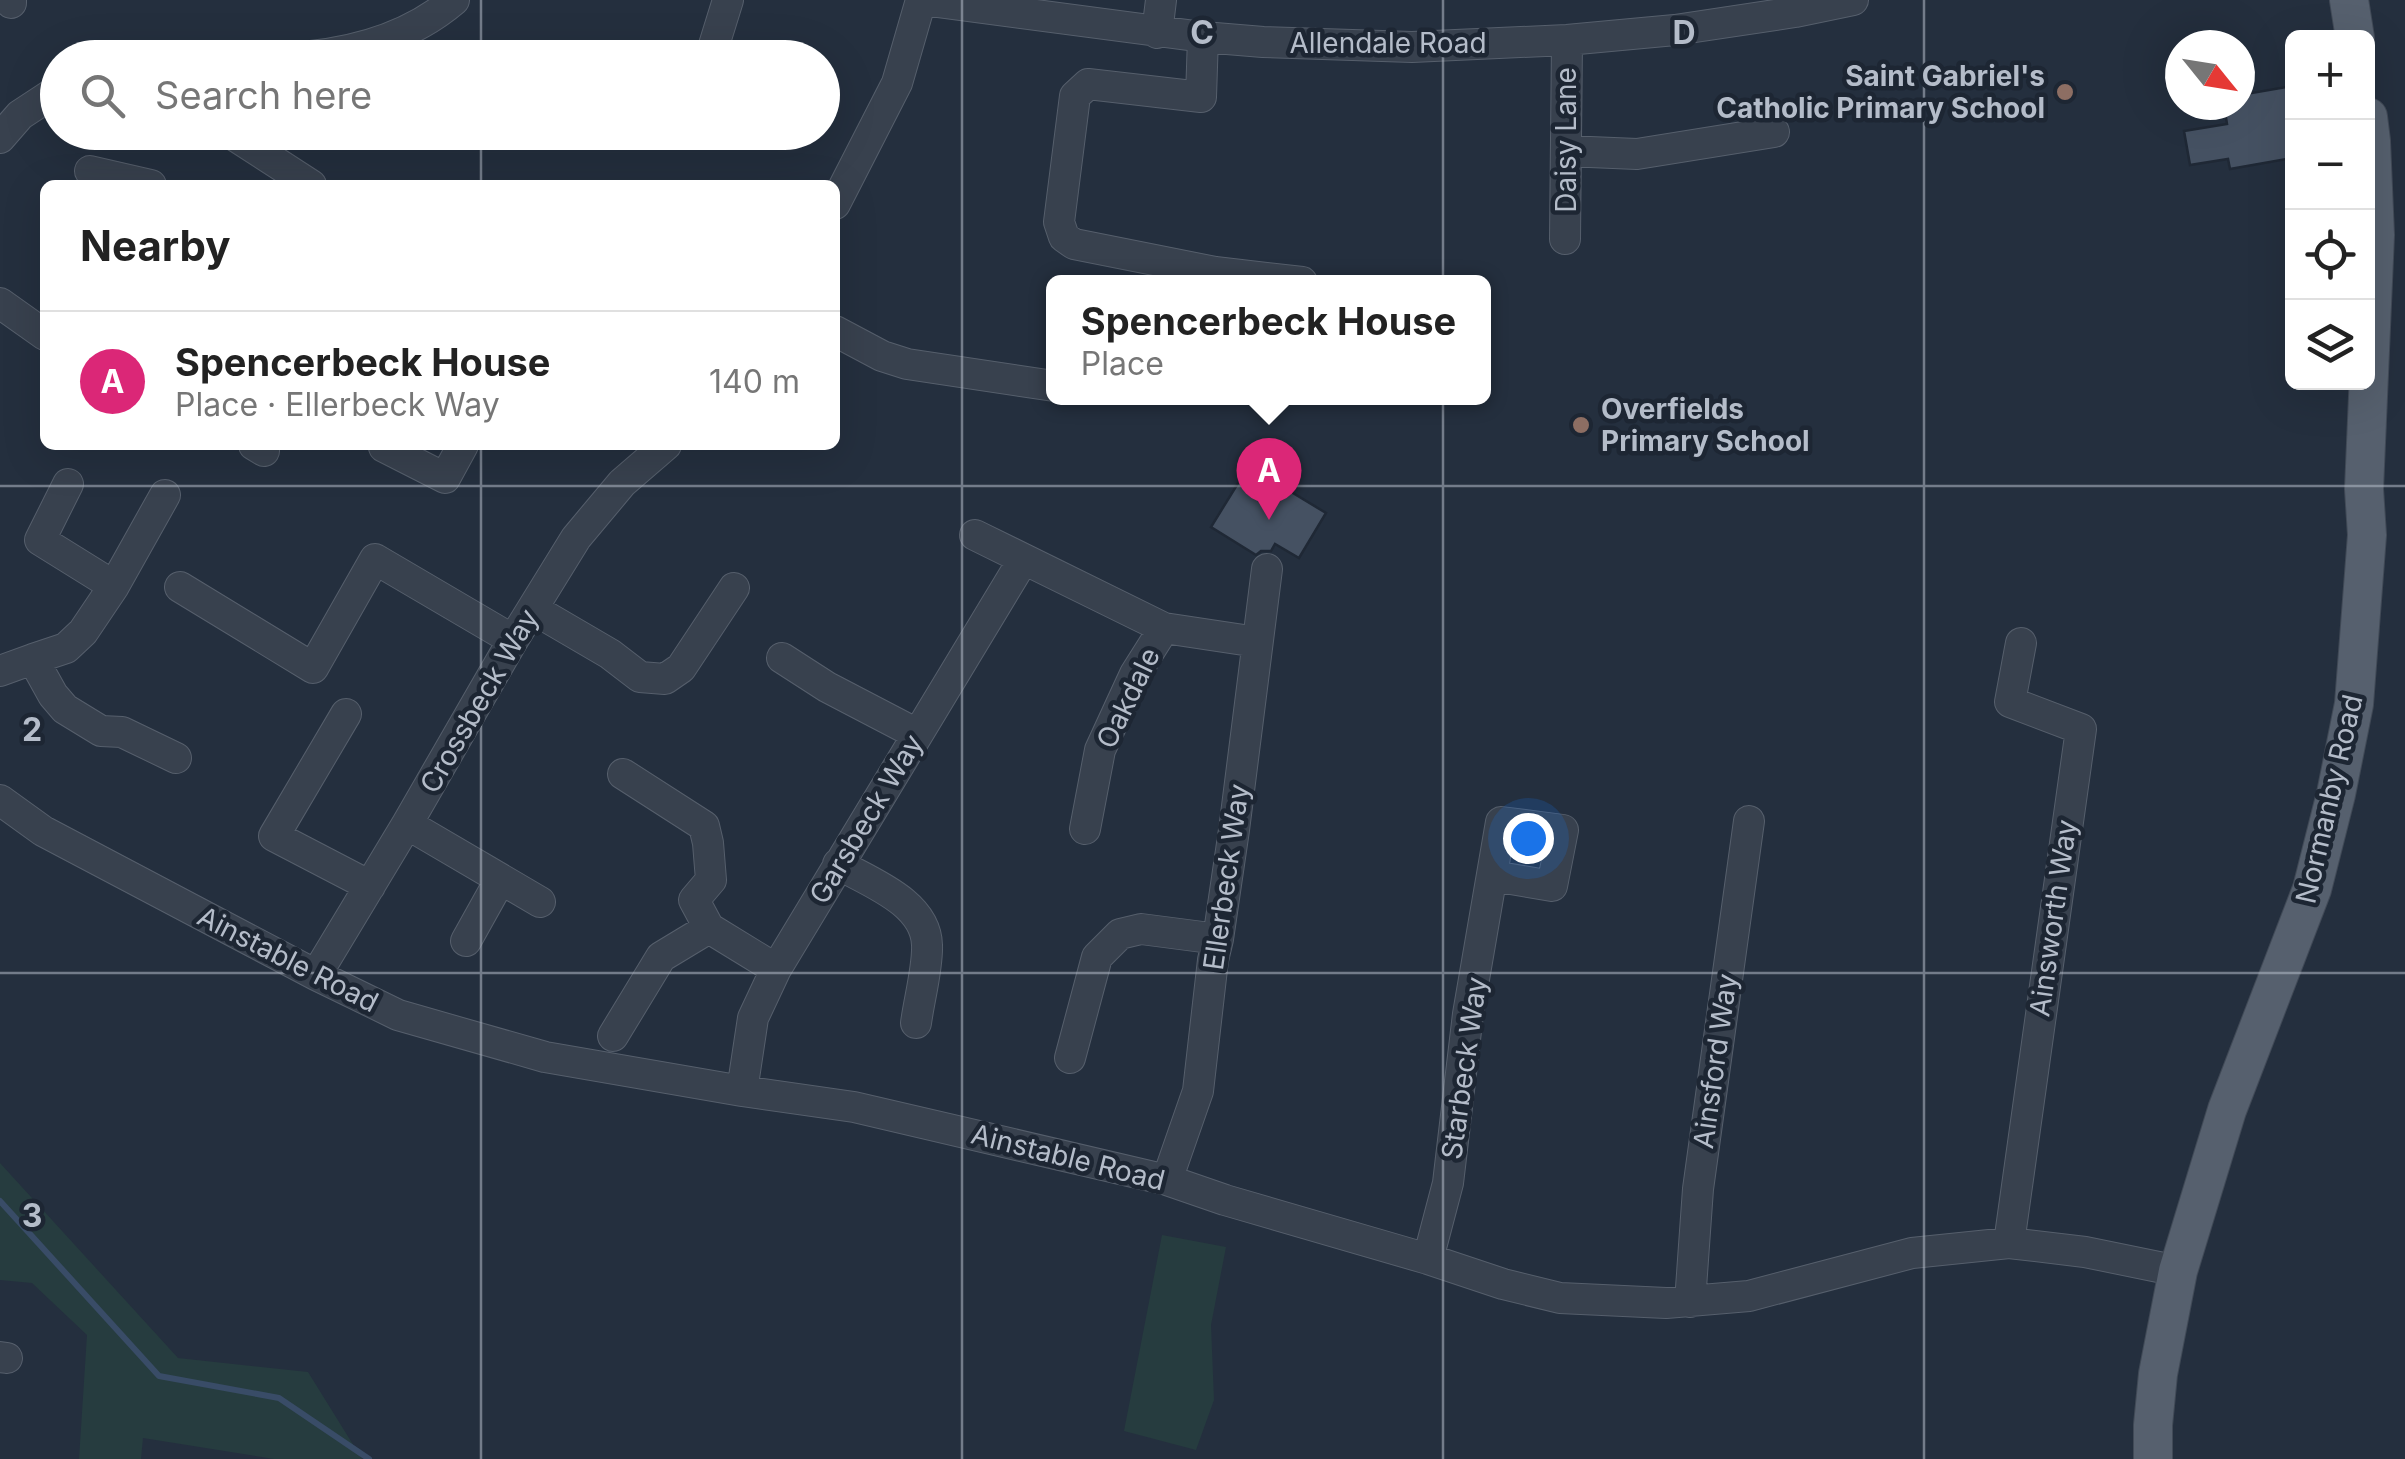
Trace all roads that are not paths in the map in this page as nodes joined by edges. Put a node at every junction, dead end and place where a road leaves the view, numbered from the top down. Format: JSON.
{"nodes":[{"id":1,"x":454,"y":0,"type":"edge"},
{"id":2,"x":728,"y":0,"type":"edge"},
{"id":3,"x":921,"y":0,"type":"edge"},
{"id":4,"x":1161,"y":0,"type":"edge"},
{"id":5,"x":1853,"y":0,"type":"edge"},
{"id":6,"x":2348,"y":0,"type":"edge"},
{"id":7,"x":2354,"y":30,"type":"edge"},
{"id":8,"x":1158,"y":33,"type":"junction"},
{"id":9,"x":1203,"y":37,"type":"junction"},
{"id":10,"x":382,"y":40,"type":"edge"},
{"id":11,"x":716,"y":40,"type":"edge"},
{"id":12,"x":1567,"y":40,"type":"junction"},
{"id":13,"x":40,"y":102,"type":"edge"},
{"id":14,"x":2368,"y":120,"type":"edge"},
{"id":15,"x":1774,"y":132,"type":"dead end"},
{"id":16,"x":0,"y":138,"type":"edge"},
{"id":17,"x":253,"y":150,"type":"edge"},
{"id":18,"x":1566,"y":152,"type":"junction"},
{"id":19,"x":90,"y":171,"type":"dead end"},
{"id":20,"x":129,"y":180,"type":"edge"},
{"id":21,"x":294,"y":180,"type":"edge"},
{"id":22,"x":840,"y":194,"type":"edge"},
{"id":23,"x":1566,"y":239,"type":"dead end"},
{"id":24,"x":1250,"y":275,"type":"edge"},
{"id":25,"x":0,"y":303,"type":"edge"},
{"id":26,"x":40,"y":331,"type":"edge"},
{"id":27,"x":840,"y":334,"type":"edge"},
{"id":28,"x":1046,"y":385,"type":"edge"},
{"id":29,"x":390,"y":450,"type":"edge"},
{"id":30,"x":460,"y":450,"type":"edge"},
{"id":31,"x":660,"y":450,"type":"edge"},
{"id":32,"x":68,"y":484,"type":"dead end"},
{"id":33,"x":166,"y":495,"type":"dead end"},
{"id":34,"x":975,"y":536,"type":"dead end"},
{"id":35,"x":1023,"y":560,"type":"junction"},
{"id":36,"x":1266,"y":569,"type":"dead end"},
{"id":37,"x":114,"y":586,"type":"junction"},
{"id":38,"x":180,"y":586,"type":"dead end"},
{"id":39,"x":734,"y":588,"type":"dead end"},
{"id":40,"x":533,"y":609,"type":"junction"},
{"id":41,"x":1164,"y":628,"type":"junction"},
{"id":42,"x":513,"y":640,"type":"junction"},
{"id":43,"x":1257,"y":642,"type":"junction"},
{"id":44,"x":2022,"y":643,"type":"dead end"},
{"id":45,"x":782,"y":658,"type":"dead end"},
{"id":46,"x":33,"y":659,"type":"junction"},
{"id":47,"x":0,"y":672,"type":"edge"},
{"id":48,"x":346,"y":714,"type":"dead end"},
{"id":49,"x":917,"y":734,"type":"junction"},
{"id":50,"x":176,"y":758,"type":"dead end"},
{"id":51,"x":623,"y":774,"type":"dead end"},
{"id":52,"x":0,"y":800,"type":"edge"},
{"id":53,"x":1749,"y":822,"type":"dead end"},
{"id":54,"x":407,"y":824,"type":"junction"},
{"id":55,"x":1085,"y":829,"type":"dead end"},
{"id":56,"x":838,"y":864,"type":"junction"},
{"id":57,"x":1493,"y":876,"type":"dead end"},
{"id":58,"x":500,"y":880,"type":"junction"},
{"id":59,"x":370,"y":886,"type":"junction"},
{"id":60,"x":540,"y":902,"type":"dead end"},
{"id":61,"x":709,"y":928,"type":"junction"},
{"id":62,"x":1218,"y":939,"type":"junction"},
{"id":63,"x":466,"y":941,"type":"dead end"},
{"id":64,"x":776,"y":969,"type":"junction"},
{"id":65,"x":316,"y":976,"type":"junction"},
{"id":66,"x":916,"y":1023,"type":"dead end"},
{"id":67,"x":613,"y":1036,"type":"dead end"},
{"id":68,"x":1070,"y":1058,"type":"dead end"},
{"id":69,"x":742,"y":1091,"type":"junction"},
{"id":70,"x":1168,"y":1180,"type":"junction"},
{"id":71,"x":2009,"y":1243,"type":"junction"},
{"id":72,"x":1428,"y":1258,"type":"junction"},
{"id":73,"x":2178,"y":1271,"type":"junction"},
{"id":74,"x":1690,"y":1302,"type":"junction"},
{"id":75,"x":2153,"y":1459,"type":"edge"}],
"edges":[{"from":1,"to":10,"type":"street"},
{"from":2,"to":11,"type":"street"},
{"from":3,"to":8,"type":"street","name":"Allendale Road"},
{"from":3,"to":22,"type":"street"},
{"from":4,"to":8,"type":"street"},
{"from":5,"to":12,"type":"street","name":"Allendale Road"},
{"from":6,"to":7,"type":"main road"},
{"from":8,"to":9,"type":"street","name":"Allendale Road"},
{"from":9,"to":12,"type":"street","name":"Allendale Road"},
{"from":9,"to":24,"type":"street"},
{"from":12,"to":18,"type":"street","name":"Daisy Lane"},
{"from":13,"to":16,"type":"street"},
{"from":14,"to":73,"type":"main road","name":"Normanby Road"},
{"from":15,"to":18,"type":"street"},
{"from":17,"to":21,"type":"street"},
{"from":18,"to":23,"type":"street","name":"Daisy Lane"},
{"from":19,"to":20,"type":"street"},
{"from":25,"to":26,"type":"street"},
{"from":27,"to":28,"type":"street"},
{"from":29,"to":30,"type":"street"},
{"from":31,"to":40,"type":"street","name":"Crossbeck Way"},
{"from":32,"to":37,"type":"street"},
{"from":33,"to":37,"type":"street"},
{"from":34,"to":35,"type":"street"},
{"from":35,"to":41,"type":"street"},
{"from":35,"to":49,"type":"street","name":"Garsbeck Way"},
{"from":36,"to":43,"type":"street","name":"Ellerbeck Way"},
{"from":37,"to":46,"type":"street"},
{"from":38,"to":42,"type":"street"},
{"from":39,"to":40,"type":"street"},
{"from":40,"to":42,"type":"street","name":"Crossbeck Way"},
{"from":41,"to":43,"type":"street"},
{"from":41,"to":55,"type":"street","name":"Oakdale"},
{"from":42,"to":54,"type":"street","name":"Crossbeck Way"},
{"from":43,"to":62,"type":"street","name":"Ellerbeck Way"},
{"from":44,"to":71,"type":"street","name":"Ainsworth Way"},
{"from":45,"to":49,"type":"street"},
{"from":46,"to":47,"type":"street"},
{"from":46,"to":50,"type":"street"},
{"from":48,"to":59,"type":"street"},
{"from":49,"to":56,"type":"street","name":"Garsbeck Way"},
{"from":51,"to":61,"type":"street"},
{"from":52,"to":65,"type":"street","name":"Ainstable Road"},
{"from":53,"to":74,"type":"street","name":"Ainsford Way"},
{"from":54,"to":58,"type":"street"},
{"from":54,"to":59,"type":"street","name":"Crossbeck Way"},
{"from":56,"to":64,"type":"street","name":"Garsbeck Way"},
{"from":56,"to":66,"type":"street"},
{"from":57,"to":72,"type":"street","name":"Starbeck Way"},
{"from":58,"to":60,"type":"street"},
{"from":58,"to":63,"type":"street"},
{"from":59,"to":65,"type":"street","name":"Crossbeck Way"},
{"from":61,"to":64,"type":"street"},
{"from":61,"to":67,"type":"street"},
{"from":62,"to":68,"type":"street"},
{"from":62,"to":70,"type":"street","name":"Ellerbeck Way"},
{"from":64,"to":69,"type":"street","name":"Garsbeck Way"},
{"from":65,"to":69,"type":"street","name":"Ainstable Road"},
{"from":69,"to":70,"type":"street","name":"Ainstable Road"},
{"from":70,"to":72,"type":"street","name":"Ainstable Road"},
{"from":71,"to":73,"type":"street","name":"Ainstable Road"},
{"from":71,"to":74,"type":"street","name":"Ainstable Road"},
{"from":72,"to":74,"type":"street","name":"Ainstable Road"},
{"from":73,"to":75,"type":"main road","name":"Normanby Road"}]}
